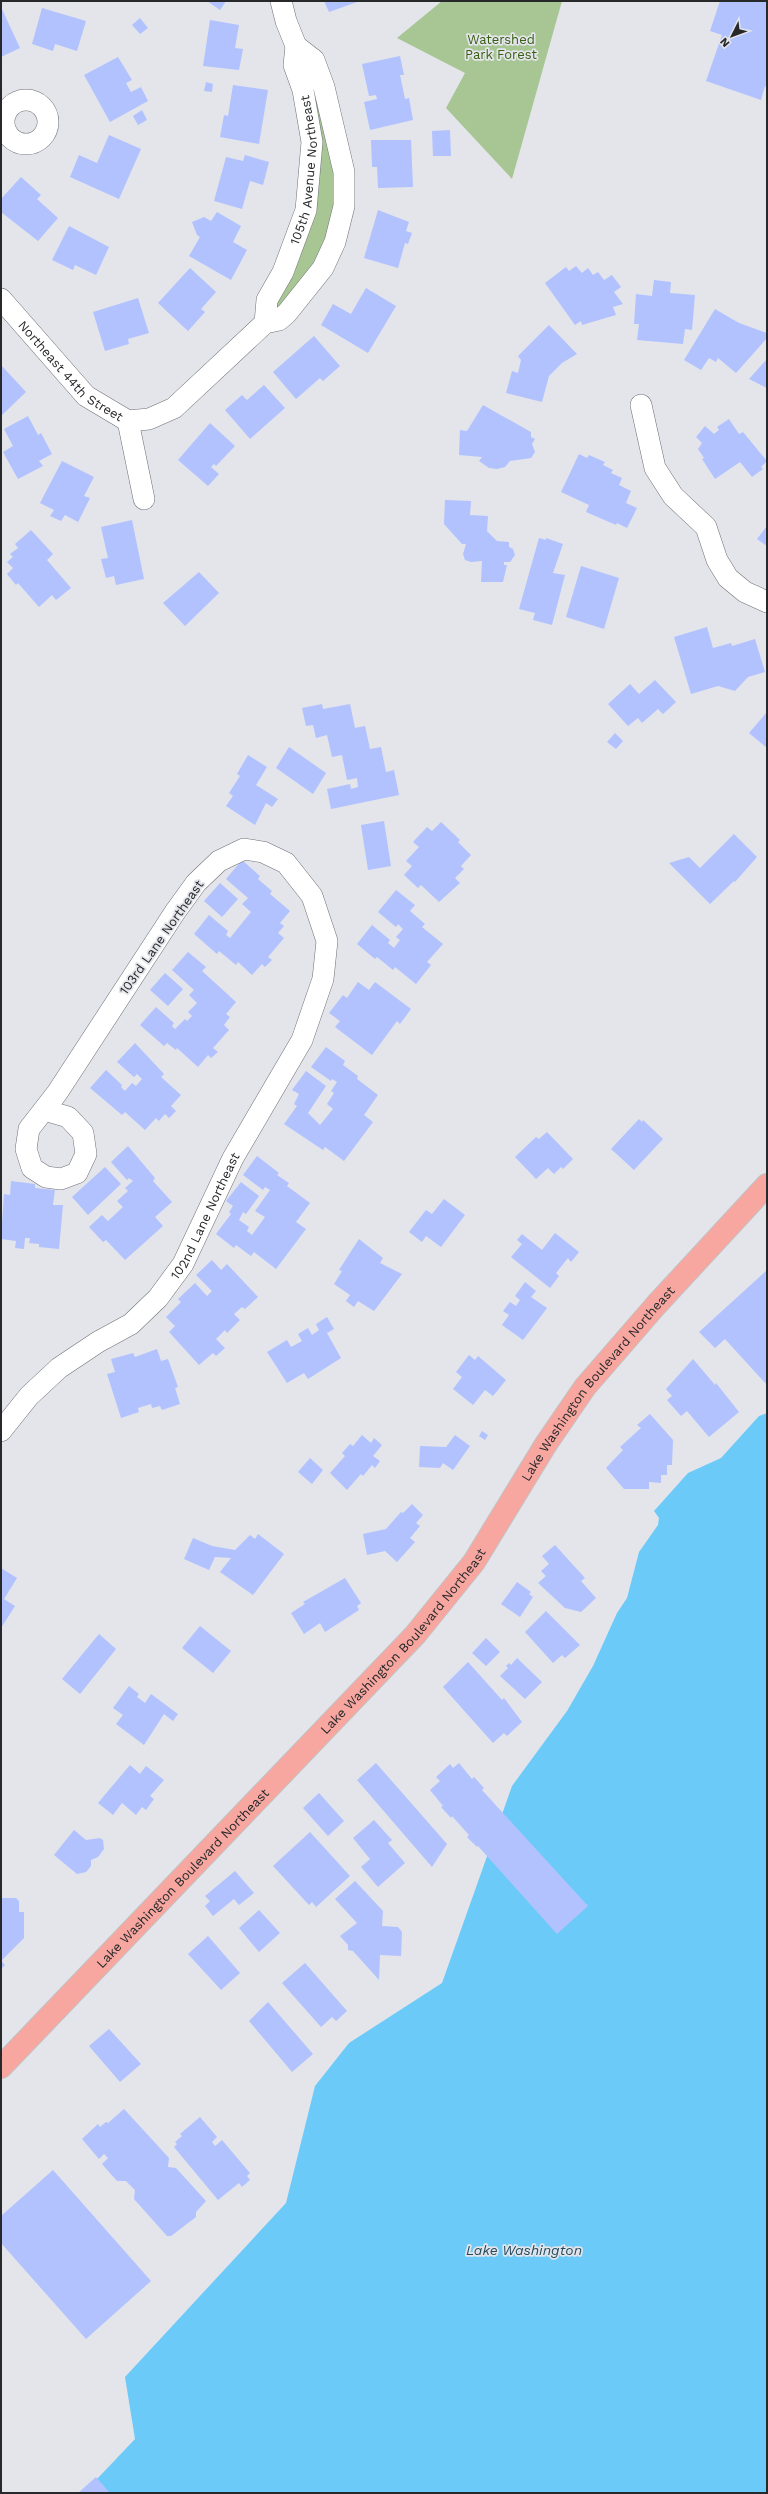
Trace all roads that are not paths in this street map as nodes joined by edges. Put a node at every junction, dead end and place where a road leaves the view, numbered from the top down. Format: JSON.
{"nodes":[{"id":1,"x":281,"y":1,"type":"edge"},
{"id":2,"x":296,"y":46,"type":"junction"},
{"id":3,"x":1,"y":299,"type":"edge"},
{"id":4,"x":265,"y":323,"type":"junction"},
{"id":5,"x":641,"y":405,"type":"dead end"},
{"id":6,"x":128,"y":421,"type":"junction"},
{"id":7,"x":144,"y":499,"type":"dead end"},
{"id":8,"x":767,"y":602,"type":"edge"},
{"id":9,"x":327,"y":941,"type":"joint"},
{"id":10,"x":44,"y":1110,"type":"dead end"},
{"id":11,"x":767,"y":1185,"type":"edge"},
{"id":12,"x":1,"y":1431,"type":"edge"},
{"id":13,"x":1,"y":2067,"type":"edge"}],
"edges":[{"from":1,"to":2,"type":"street"},
{"from":2,"to":4,"type":"street","name":"105th Avenue Northeast"},
{"from":2,"to":4,"type":"street","name":"105th Avenue Northeast"},
{"from":3,"to":6,"type":"street","name":"Northeast 44th Street"},
{"from":4,"to":6,"type":"street","name":"105th Avenue Northeast"},
{"from":5,"to":8,"type":"street"},
{"from":6,"to":7,"type":"street"},
{"from":9,"to":10,"type":"street","name":"103rd Lane Northeast"},
{"from":9,"to":12,"type":"street","name":"102nd Lane Northeast"},
{"from":11,"to":13,"type":"main road","name":"Lake Washington Boulevard Northeast"}]}
